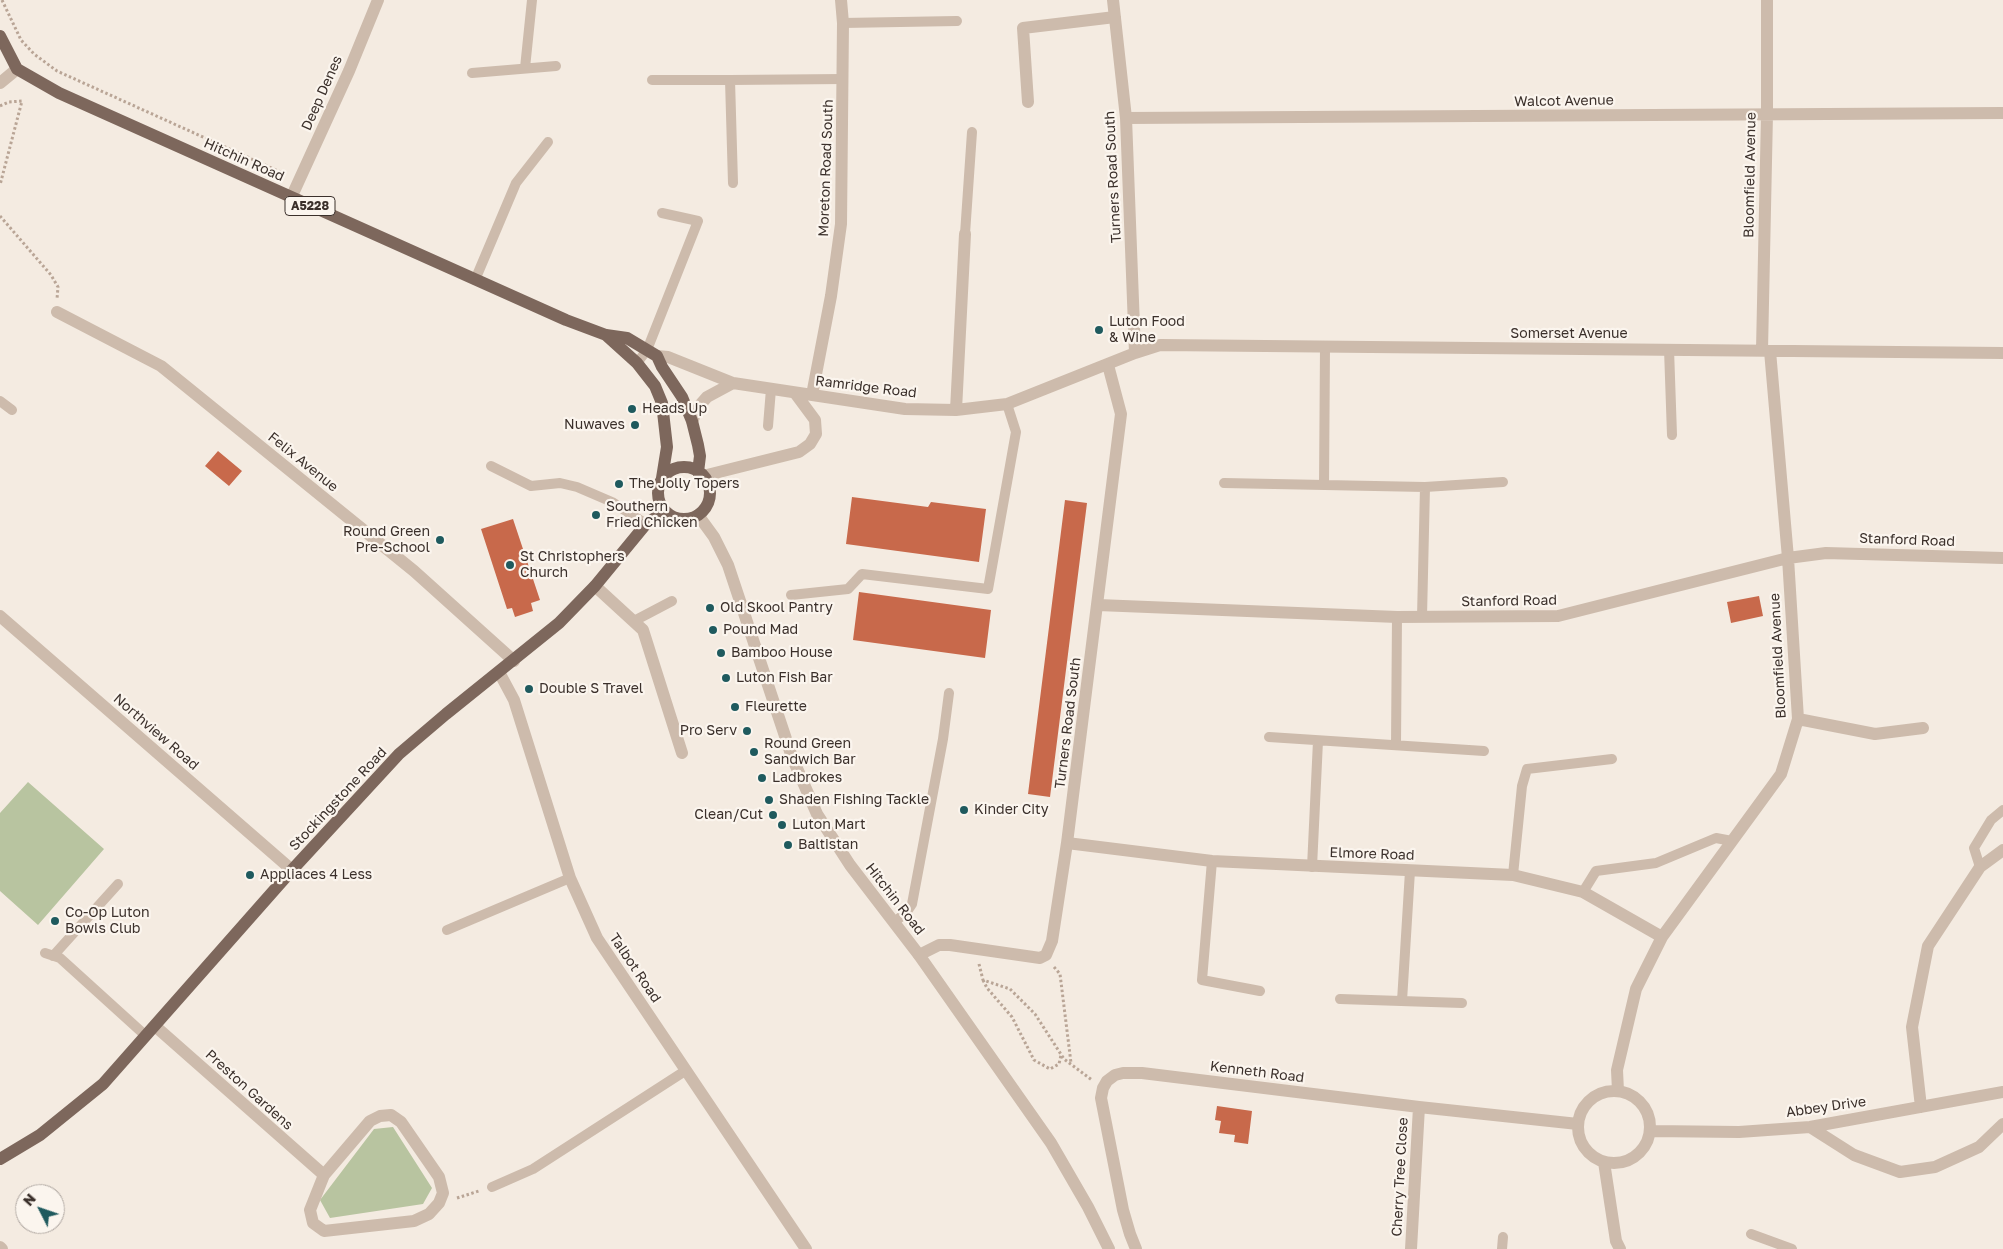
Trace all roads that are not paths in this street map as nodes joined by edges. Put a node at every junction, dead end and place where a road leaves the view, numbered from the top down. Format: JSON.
{"nodes":[{"id":1,"x":378,"y":0,"type":"edge"},
{"id":2,"x":532,"y":0,"type":"edge"},
{"id":3,"x":841,"y":0,"type":"edge"},
{"id":4,"x":1113,"y":0,"type":"edge"},
{"id":5,"x":1767,"y":0,"type":"edge"},
{"id":6,"x":1115,"y":17,"type":"junction"},
{"id":7,"x":957,"y":22,"type":"dead end"},
{"id":8,"x":843,"y":23,"type":"junction"},
{"id":9,"x":0,"y":36,"type":"edge"},
{"id":10,"x":556,"y":66,"type":"dead end"},
{"id":11,"x":525,"y":68,"type":"junction"},
{"id":12,"x":17,"y":69,"type":"junction"},
{"id":13,"x":472,"y":73,"type":"dead end"},
{"id":14,"x":843,"y":79,"type":"junction"},
{"id":15,"x":652,"y":80,"type":"dead end"},
{"id":16,"x":730,"y":80,"type":"junction"},
{"id":17,"x":0,"y":83,"type":"edge"},
{"id":18,"x":1028,"y":102,"type":"dead end"},
{"id":19,"x":2003,"y":113,"type":"edge"},
{"id":20,"x":1767,"y":114,"type":"junction"},
{"id":21,"x":1126,"y":118,"type":"junction"},
{"id":22,"x":972,"y":132,"type":"dead end"},
{"id":23,"x":548,"y":142,"type":"dead end"},
{"id":24,"x":733,"y":183,"type":"dead end"},
{"id":25,"x":291,"y":198,"type":"junction"},
{"id":26,"x":662,"y":213,"type":"dead end"},
{"id":27,"x":965,"y":234,"type":"joint"},
{"id":28,"x":475,"y":280,"type":"junction"},
{"id":29,"x":57,"y":312,"type":"road end"},
{"id":30,"x":606,"y":335,"type":"junction"},
{"id":31,"x":1325,"y":347,"type":"junction"},
{"id":32,"x":1669,"y":349,"type":"junction"},
{"id":33,"x":1766,"y":350,"type":"junction"},
{"id":34,"x":652,"y":353,"type":"junction"},
{"id":35,"x":1136,"y":353,"type":"junction"},
{"id":36,"x":2003,"y":353,"type":"edge"},
{"id":37,"x":637,"y":363,"type":"junction"},
{"id":38,"x":1108,"y":365,"type":"junction"},
{"id":39,"x":733,"y":383,"type":"junction"},
{"id":40,"x":771,"y":389,"type":"junction"},
{"id":41,"x":795,"y":393,"type":"junction"},
{"id":42,"x":812,"y":395,"type":"junction"},
{"id":43,"x":0,"y":401,"type":"edge"},
{"id":44,"x":1007,"y":404,"type":"junction"},
{"id":45,"x":12,"y":410,"type":"dead end"},
{"id":46,"x":956,"y":410,"type":"junction"},
{"id":47,"x":692,"y":421,"type":"junction"},
{"id":48,"x":768,"y":426,"type":"dead end"},
{"id":49,"x":1672,"y":435,"type":"dead end"},
{"id":50,"x":491,"y":466,"type":"dead end"},
{"id":51,"x":701,"y":474,"type":"junction"},
{"id":52,"x":662,"y":478,"type":"junction"},
{"id":53,"x":1503,"y":482,"type":"dead end"},
{"id":54,"x":1224,"y":483,"type":"dead end"},
{"id":55,"x":1324,"y":485,"type":"junction"},
{"id":56,"x":1425,"y":487,"type":"junction"},
{"id":57,"x":665,"y":511,"type":"junction"},
{"id":58,"x":698,"y":515,"type":"junction"},
{"id":59,"x":646,"y":524,"type":"junction"},
{"id":60,"x":1788,"y":558,"type":"junction"},
{"id":61,"x":2003,"y":558,"type":"edge"},
{"id":62,"x":596,"y":586,"type":"junction"},
{"id":63,"x":791,"y":595,"type":"dead end"},
{"id":64,"x":672,"y":601,"type":"dead end"},
{"id":65,"x":1098,"y":605,"type":"junction"},
{"id":66,"x":0,"y":616,"type":"edge"},
{"id":67,"x":1396,"y":617,"type":"junction"},
{"id":68,"x":1422,"y":617,"type":"junction"},
{"id":69,"x":634,"y":621,"type":"junction"},
{"id":70,"x":514,"y":661,"type":"junction"},
{"id":71,"x":499,"y":672,"type":"junction"},
{"id":72,"x":949,"y":693,"type":"dead end"},
{"id":73,"x":1798,"y":719,"type":"junction"},
{"id":74,"x":1923,"y":728,"type":"dead end"},
{"id":75,"x":1269,"y":737,"type":"dead end"},
{"id":76,"x":1318,"y":741,"type":"junction"},
{"id":77,"x":1396,"y":745,"type":"junction"},
{"id":78,"x":1484,"y":750,"type":"dead end"},
{"id":79,"x":682,"y":753,"type":"dead end"},
{"id":80,"x":1612,"y":759,"type":"dead end"},
{"id":81,"x":2003,"y":810,"type":"edge"},
{"id":82,"x":1732,"y":841,"type":"junction"},
{"id":83,"x":1067,"y":843,"type":"junction"},
{"id":84,"x":2003,"y":850,"type":"edge"},
{"id":85,"x":1212,"y":862,"type":"junction"},
{"id":86,"x":1312,"y":867,"type":"junction"},
{"id":87,"x":1980,"y":867,"type":"junction"},
{"id":88,"x":292,"y":870,"type":"junction"},
{"id":89,"x":1410,"y":871,"type":"junction"},
{"id":90,"x":1513,"y":875,"type":"junction"},
{"id":91,"x":570,"y":878,"type":"junction"},
{"id":92,"x":118,"y":884,"type":"dead end"},
{"id":93,"x":1584,"y":892,"type":"junction"},
{"id":94,"x":894,"y":922,"type":"junction"},
{"id":95,"x":447,"y":930,"type":"dead end"},
{"id":96,"x":1662,"y":937,"type":"junction"},
{"id":97,"x":919,"y":955,"type":"junction"},
{"id":98,"x":1260,"y":991,"type":"dead end"},
{"id":99,"x":1340,"y":999,"type":"dead end"},
{"id":100,"x":1402,"y":1001,"type":"junction"},
{"id":101,"x":1462,"y":1003,"type":"dead end"},
{"id":102,"x":155,"y":1026,"type":"junction"},
{"id":103,"x":146,"y":1036,"type":"junction"},
{"id":104,"x":685,"y":1070,"type":"junction"},
{"id":105,"x":1618,"y":1091,"type":"junction"},
{"id":106,"x":2003,"y":1092,"type":"edge"},
{"id":107,"x":1419,"y":1107,"type":"junction"},
{"id":108,"x":1921,"y":1107,"type":"junction"},
{"id":109,"x":1578,"y":1124,"type":"junction"},
{"id":110,"x":2003,"y":1124,"type":"edge"},
{"id":111,"x":1810,"y":1127,"type":"junction"},
{"id":112,"x":1650,"y":1131,"type":"junction"},
{"id":113,"x":0,"y":1159,"type":"edge"},
{"id":114,"x":1604,"y":1162,"type":"junction"},
{"id":115,"x":324,"y":1176,"type":"junction"},
{"id":116,"x":492,"y":1187,"type":"road end"},
{"id":117,"x":1752,"y":1234,"type":"dead end"},
{"id":118,"x":1503,"y":1236,"type":"dead end"},
{"id":119,"x":806,"y":1249,"type":"edge"},
{"id":120,"x":1109,"y":1249,"type":"edge"},
{"id":121,"x":1136,"y":1249,"type":"edge"},
{"id":122,"x":1412,"y":1249,"type":"edge"},
{"id":123,"x":1502,"y":1249,"type":"edge"},
{"id":124,"x":1620,"y":1249,"type":"edge"},
{"id":125,"x":1792,"y":1249,"type":"edge"}],
"edges":[{"from":1,"to":25,"type":"street","name":"Deep Denes"},
{"from":2,"to":11,"type":"lane"},
{"from":3,"to":8,"type":"street","name":"Moreton Road South"},
{"from":4,"to":6,"type":"street","name":"Turners Road South"},
{"from":5,"to":20,"type":"street","name":"Bloomfield Avenue"},
{"from":6,"to":18,"type":"street"},
{"from":6,"to":21,"type":"street","name":"Turners Road South"},
{"from":7,"to":8,"type":"lane"},
{"from":8,"to":14,"type":"street","name":"Moreton Road South"},
{"from":9,"to":12,"type":"main road"},
{"from":10,"to":11,"type":"lane"},
{"from":11,"to":13,"type":"lane"},
{"from":12,"to":17,"type":"street"},
{"from":12,"to":25,"type":"main road","name":"Hitchin Road","number":"A5228"},
{"from":14,"to":16,"type":"lane"},
{"from":14,"to":42,"type":"street","name":"Moreton Road South"},
{"from":15,"to":16,"type":"lane"},
{"from":16,"to":24,"type":"lane"},
{"from":19,"to":20,"type":"street","name":"Walcot Avenue"},
{"from":20,"to":21,"type":"street","name":"Walcot Avenue"},
{"from":20,"to":33,"type":"street","name":"Bloomfield Avenue"},
{"from":21,"to":35,"type":"street","name":"Turners Road South"},
{"from":22,"to":27,"type":"lane"},
{"from":23,"to":28,"type":"lane"},
{"from":25,"to":28,"type":"main road","name":"Hitchin Road","number":"A5228"},
{"from":26,"to":34,"type":"lane"},
{"from":27,"to":46,"type":"street"},
{"from":28,"to":30,"type":"main road","name":"Hitchin Road","number":"A5228"},
{"from":29,"to":70,"type":"street","name":"Felix Avenue"},
{"from":30,"to":34,"type":"main road","name":"Hitchin Road","number":"A5228"},
{"from":30,"to":37,"type":"main road","name":"Hitchin Road","number":"A5228"},
{"from":31,"to":32,"type":"street","name":"Somerset Avenue"},
{"from":31,"to":35,"type":"street","name":"Somerset Avenue"},
{"from":31,"to":55,"type":"lane"},
{"from":32,"to":33,"type":"street","name":"Somerset Avenue"},
{"from":32,"to":49,"type":"lane"},
{"from":33,"to":36,"type":"street","name":"Somerset Avenue"},
{"from":33,"to":60,"type":"street","name":"Bloomfield Avenue"},
{"from":34,"to":37,"type":"lane"},
{"from":34,"to":39,"type":"street","name":"Ramridge Road"},
{"from":34,"to":47,"type":"main road"},
{"from":35,"to":38,"type":"street","name":"Ramridge Road"},
{"from":37,"to":52,"type":"main road","name":"Hitchin Road","number":"A5228"},
{"from":38,"to":44,"type":"street","name":"Ramridge Road"},
{"from":38,"to":65,"type":"street","name":"Turners Road South"},
{"from":39,"to":40,"type":"street","name":"Ramridge Road"},
{"from":39,"to":47,"type":"street"},
{"from":40,"to":41,"type":"street","name":"Ramridge Road"},
{"from":40,"to":48,"type":"lane"},
{"from":41,"to":42,"type":"street","name":"Ramridge Road"},
{"from":41,"to":51,"type":"street"},
{"from":42,"to":46,"type":"street","name":"Ramridge Road"},
{"from":43,"to":45,"type":"lane"},
{"from":44,"to":46,"type":"street","name":"Ramridge Road"},
{"from":44,"to":63,"type":"lane"},
{"from":47,"to":51,"type":"main road"},
{"from":50,"to":59,"type":"lane"},
{"from":51,"to":52,"type":"main road"},
{"from":51,"to":58,"type":"main road"},
{"from":52,"to":57,"type":"main road"},
{"from":53,"to":56,"type":"lane"},
{"from":54,"to":55,"type":"lane"},
{"from":55,"to":56,"type":"lane"},
{"from":56,"to":68,"type":"lane"},
{"from":57,"to":58,"type":"main road"},
{"from":57,"to":59,"type":"main road","name":"Stockingstone Road"},
{"from":58,"to":94,"type":"street","name":"Hitchin Road"},
{"from":59,"to":62,"type":"main road","name":"Stockingstone Road"},
{"from":60,"to":61,"type":"street","name":"Stanford Road"},
{"from":60,"to":68,"type":"street","name":"Stanford Road"},
{"from":60,"to":73,"type":"street","name":"Bloomfield Avenue"},
{"from":62,"to":69,"type":"street"},
{"from":62,"to":70,"type":"main road","name":"Stockingstone Road"},
{"from":64,"to":69,"type":"lane"},
{"from":65,"to":67,"type":"street","name":"Stanford Road"},
{"from":65,"to":83,"type":"street","name":"Turners Road South"},
{"from":66,"to":88,"type":"street","name":"Northview Road"},
{"from":67,"to":68,"type":"street","name":"Stanford Road"},
{"from":67,"to":77,"type":"lane"},
{"from":69,"to":79,"type":"street"},
{"from":70,"to":71,"type":"main road","name":"Stockingstone Road"},
{"from":71,"to":88,"type":"main road","name":"Stockingstone Road"},
{"from":71,"to":91,"type":"street","name":"Talbot Road"},
{"from":72,"to":94,"type":"lane"},
{"from":73,"to":74,"type":"street"},
{"from":73,"to":82,"type":"street","name":"Bloomfield Avenue"},
{"from":75,"to":76,"type":"lane"},
{"from":76,"to":77,"type":"lane"},
{"from":76,"to":86,"type":"lane"},
{"from":77,"to":78,"type":"lane"},
{"from":80,"to":90,"type":"lane"},
{"from":81,"to":87,"type":"lane"},
{"from":82,"to":93,"type":"lane"},
{"from":82,"to":96,"type":"street","name":"Bloomfield Avenue"},
{"from":83,"to":85,"type":"street","name":"Elmore Road"},
{"from":83,"to":97,"type":"street","name":"Turners Road South"},
{"from":84,"to":87,"type":"street"},
{"from":85,"to":86,"type":"street","name":"Elmore Road"},
{"from":85,"to":98,"type":"lane"},
{"from":86,"to":89,"type":"street","name":"Elmore Road"},
{"from":87,"to":108,"type":"street"},
{"from":88,"to":102,"type":"main road","name":"Stockingstone Road"},
{"from":89,"to":90,"type":"street","name":"Elmore Road"},
{"from":89,"to":100,"type":"lane"},
{"from":90,"to":93,"type":"street","name":"Elmore Road"},
{"from":91,"to":95,"type":"lane"},
{"from":91,"to":104,"type":"street","name":"Talbot Road"},
{"from":92,"to":103,"type":"lane"},
{"from":93,"to":96,"type":"street","name":"Elmore Road"},
{"from":94,"to":97,"type":"street","name":"Hitchin Road"},
{"from":96,"to":105,"type":"street","name":"Bloomfield Avenue"},
{"from":97,"to":120,"type":"street","name":"Hitchin Road"},
{"from":99,"to":100,"type":"lane"},
{"from":100,"to":101,"type":"lane"},
{"from":102,"to":103,"type":"main road","name":"Stockingstone Road"},
{"from":102,"to":115,"type":"street","name":"Preston Gardens"},
{"from":103,"to":113,"type":"main road","name":"Stockingstone Road"},
{"from":104,"to":116,"type":"lane"},
{"from":104,"to":119,"type":"street","name":"Talbot Road"},
{"from":105,"to":109,"type":"street"},
{"from":105,"to":112,"type":"street"},
{"from":106,"to":108,"type":"street","name":"Abbey Drive"},
{"from":107,"to":109,"type":"street","name":"Kenneth Road"},
{"from":107,"to":121,"type":"street","name":"Kenneth Road"},
{"from":107,"to":122,"type":"street","name":"Cherry Tree Close"},
{"from":108,"to":111,"type":"street","name":"Abbey Drive"},
{"from":109,"to":114,"type":"street"},
{"from":110,"to":111,"type":"street"},
{"from":111,"to":112,"type":"street","name":"Abbey Drive"},
{"from":112,"to":114,"type":"street"},
{"from":114,"to":124,"type":"street"},
{"from":115,"to":115,"type":"street"},
{"from":117,"to":125,"type":"lane"},
{"from":118,"to":123,"type":"lane"}]}
